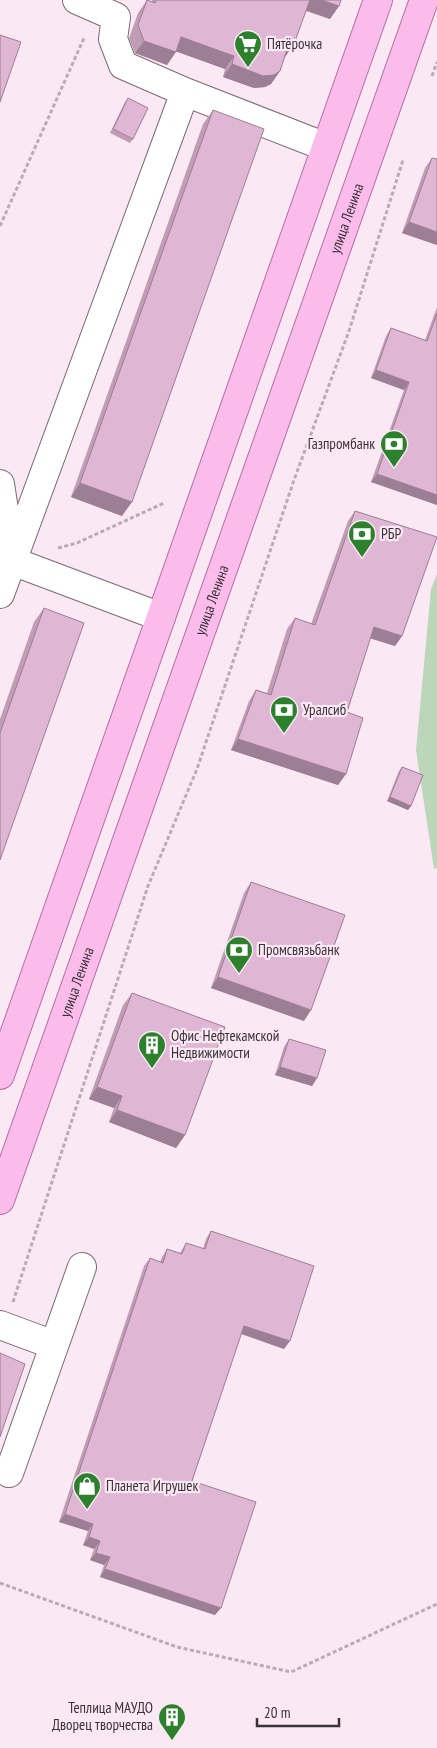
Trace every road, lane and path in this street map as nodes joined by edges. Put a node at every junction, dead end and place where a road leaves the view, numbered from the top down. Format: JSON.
{"nodes":[{"id":1,"x":378,"y":0,"type":"edge"},
{"id":2,"x":424,"y":0,"type":"edge"},
{"id":3,"x":83,"y":2,"type":"edge"},
{"id":4,"x":437,"y":62,"type":"edge"},
{"id":5,"x":432,"y":76,"type":"dead end"},
{"id":6,"x":185,"y":92,"type":"junction"},
{"id":7,"x":326,"y":147,"type":"junction"},
{"id":8,"x":403,"y":160,"type":"dead end"},
{"id":9,"x":0,"y":226,"type":"edge"},
{"id":10,"x":0,"y":484,"type":"edge"},
{"id":11,"x":164,"y":504,"type":"dead end"},
{"id":12,"x":12,"y":561,"type":"junction"},
{"id":13,"x":0,"y":594,"type":"edge"},
{"id":14,"x":161,"y":617,"type":"junction"},
{"id":15,"x":0,"y":1072,"type":"edge"},
{"id":16,"x":0,"y":1200,"type":"edge"},
{"id":17,"x":82,"y":1267,"type":"dead end"},
{"id":18,"x":3,"y":1326,"type":"edge"},
{"id":19,"x":54,"y":1345,"type":"junction"},
{"id":20,"x":9,"y":1473,"type":"dead end"},
{"id":21,"x":0,"y":1583,"type":"edge"},
{"id":22,"x":437,"y":1604,"type":"edge"}],
"edges":[{"from":1,"to":7,"type":"main road"},
{"from":2,"to":16,"type":"main road","name":"улица Ленина"},
{"from":3,"to":6,"type":"lane"},
{"from":3,"to":9,"type":"path"},
{"from":4,"to":5,"type":"path"},
{"from":6,"to":7,"type":"lane"},
{"from":6,"to":12,"type":"lane"},
{"from":7,"to":14,"type":"main road"},
{"from":8,"to":18,"type":"path"},
{"from":10,"to":12,"type":"lane"},
{"from":11,"to":12,"type":"path"},
{"from":12,"to":13,"type":"lane"},
{"from":12,"to":14,"type":"lane"},
{"from":14,"to":15,"type":"main road"},
{"from":17,"to":19,"type":"lane"},
{"from":18,"to":19,"type":"lane"},
{"from":19,"to":20,"type":"lane"},
{"from":21,"to":22,"type":"path"}]}
